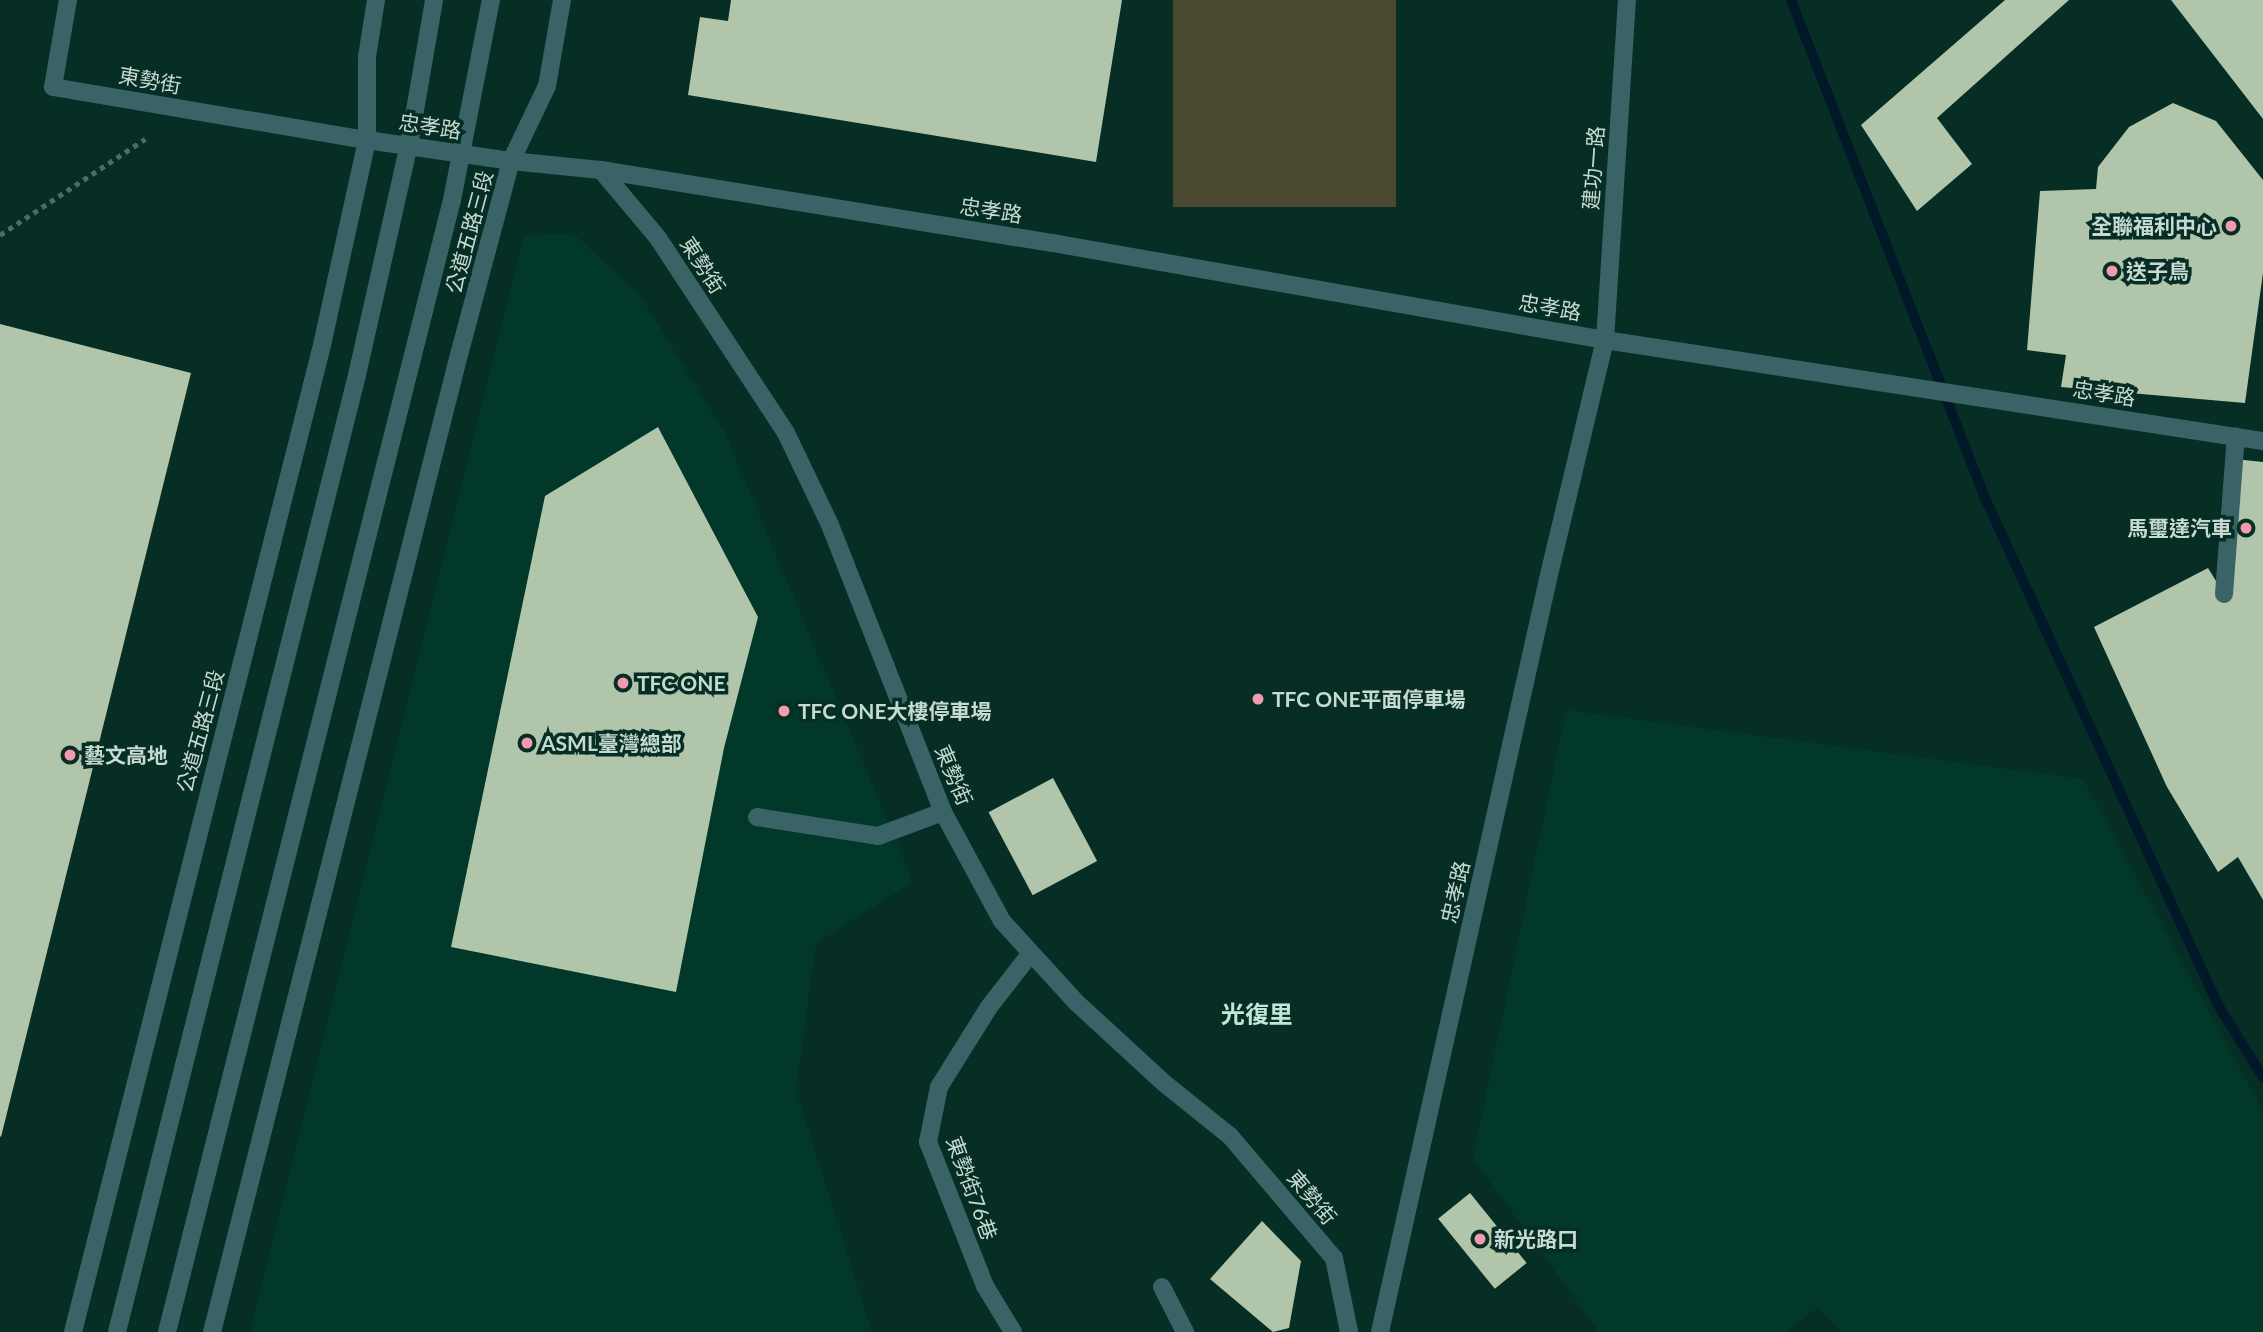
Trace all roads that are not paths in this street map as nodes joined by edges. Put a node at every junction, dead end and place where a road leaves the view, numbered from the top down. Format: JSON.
{"nodes":[{"id":1,"x":68,"y":0,"type":"edge"},
{"id":2,"x":376,"y":0,"type":"edge"},
{"id":3,"x":434,"y":0,"type":"edge"},
{"id":4,"x":491,"y":0,"type":"edge"},
{"id":5,"x":562,"y":0,"type":"edge"},
{"id":6,"x":1627,"y":0,"type":"edge"},
{"id":7,"x":367,"y":140,"type":"junction"},
{"id":8,"x":409,"y":145,"type":"junction"},
{"id":9,"x":463,"y":154,"type":"junction"},
{"id":10,"x":511,"y":162,"type":"junction"},
{"id":11,"x":601,"y":170,"type":"junction"},
{"id":12,"x":1605,"y":340,"type":"junction"},
{"id":13,"x":2236,"y":436,"type":"junction"},
{"id":14,"x":2263,"y":441,"type":"edge"},
{"id":15,"x":2224,"y":594,"type":"dead end"},
{"id":16,"x":943,"y":812,"type":"junction"},
{"id":17,"x":757,"y":817,"type":"dead end"},
{"id":18,"x":1031,"y":953,"type":"junction"},
{"id":19,"x":1162,"y":1287,"type":"dead end"},
{"id":20,"x":73,"y":1332,"type":"edge"},
{"id":21,"x":117,"y":1332,"type":"edge"},
{"id":22,"x":167,"y":1332,"type":"edge"},
{"id":23,"x":212,"y":1332,"type":"edge"},
{"id":24,"x":1013,"y":1332,"type":"edge"},
{"id":25,"x":1185,"y":1332,"type":"edge"},
{"id":26,"x":1349,"y":1332,"type":"edge"},
{"id":27,"x":1380,"y":1332,"type":"edge"}],
"edges":[{"from":1,"to":7,"type":"street","name":"東勢街"},
{"from":2,"to":7,"type":"street","name":"公道五路三段"},
{"from":3,"to":8,"type":"street"},
{"from":4,"to":9,"type":"street","name":"公道五路三段"},
{"from":5,"to":10,"type":"street","name":"公道五路三段"},
{"from":6,"to":12,"type":"street","name":"建功一路"},
{"from":7,"to":8,"type":"street","name":"忠孝路"},
{"from":7,"to":20,"type":"street","name":"公道五路三段"},
{"from":8,"to":9,"type":"street","name":"忠孝路"},
{"from":8,"to":21,"type":"street"},
{"from":9,"to":10,"type":"street","name":"忠孝路"},
{"from":9,"to":22,"type":"street","name":"公道五路三段"},
{"from":10,"to":11,"type":"street","name":"忠孝路"},
{"from":10,"to":23,"type":"street","name":"公道五路三段"},
{"from":11,"to":12,"type":"street","name":"忠孝路"},
{"from":11,"to":16,"type":"street","name":"東勢街"},
{"from":12,"to":13,"type":"street","name":"忠孝路"},
{"from":12,"to":27,"type":"street","name":"忠孝路"},
{"from":13,"to":14,"type":"street","name":"忠孝路"},
{"from":13,"to":15,"type":"street"},
{"from":16,"to":17,"type":"street"},
{"from":16,"to":18,"type":"street","name":"東勢街"},
{"from":18,"to":24,"type":"street","name":"東勢街76巷"},
{"from":18,"to":26,"type":"street","name":"東勢街"},
{"from":19,"to":25,"type":"street"}]}
